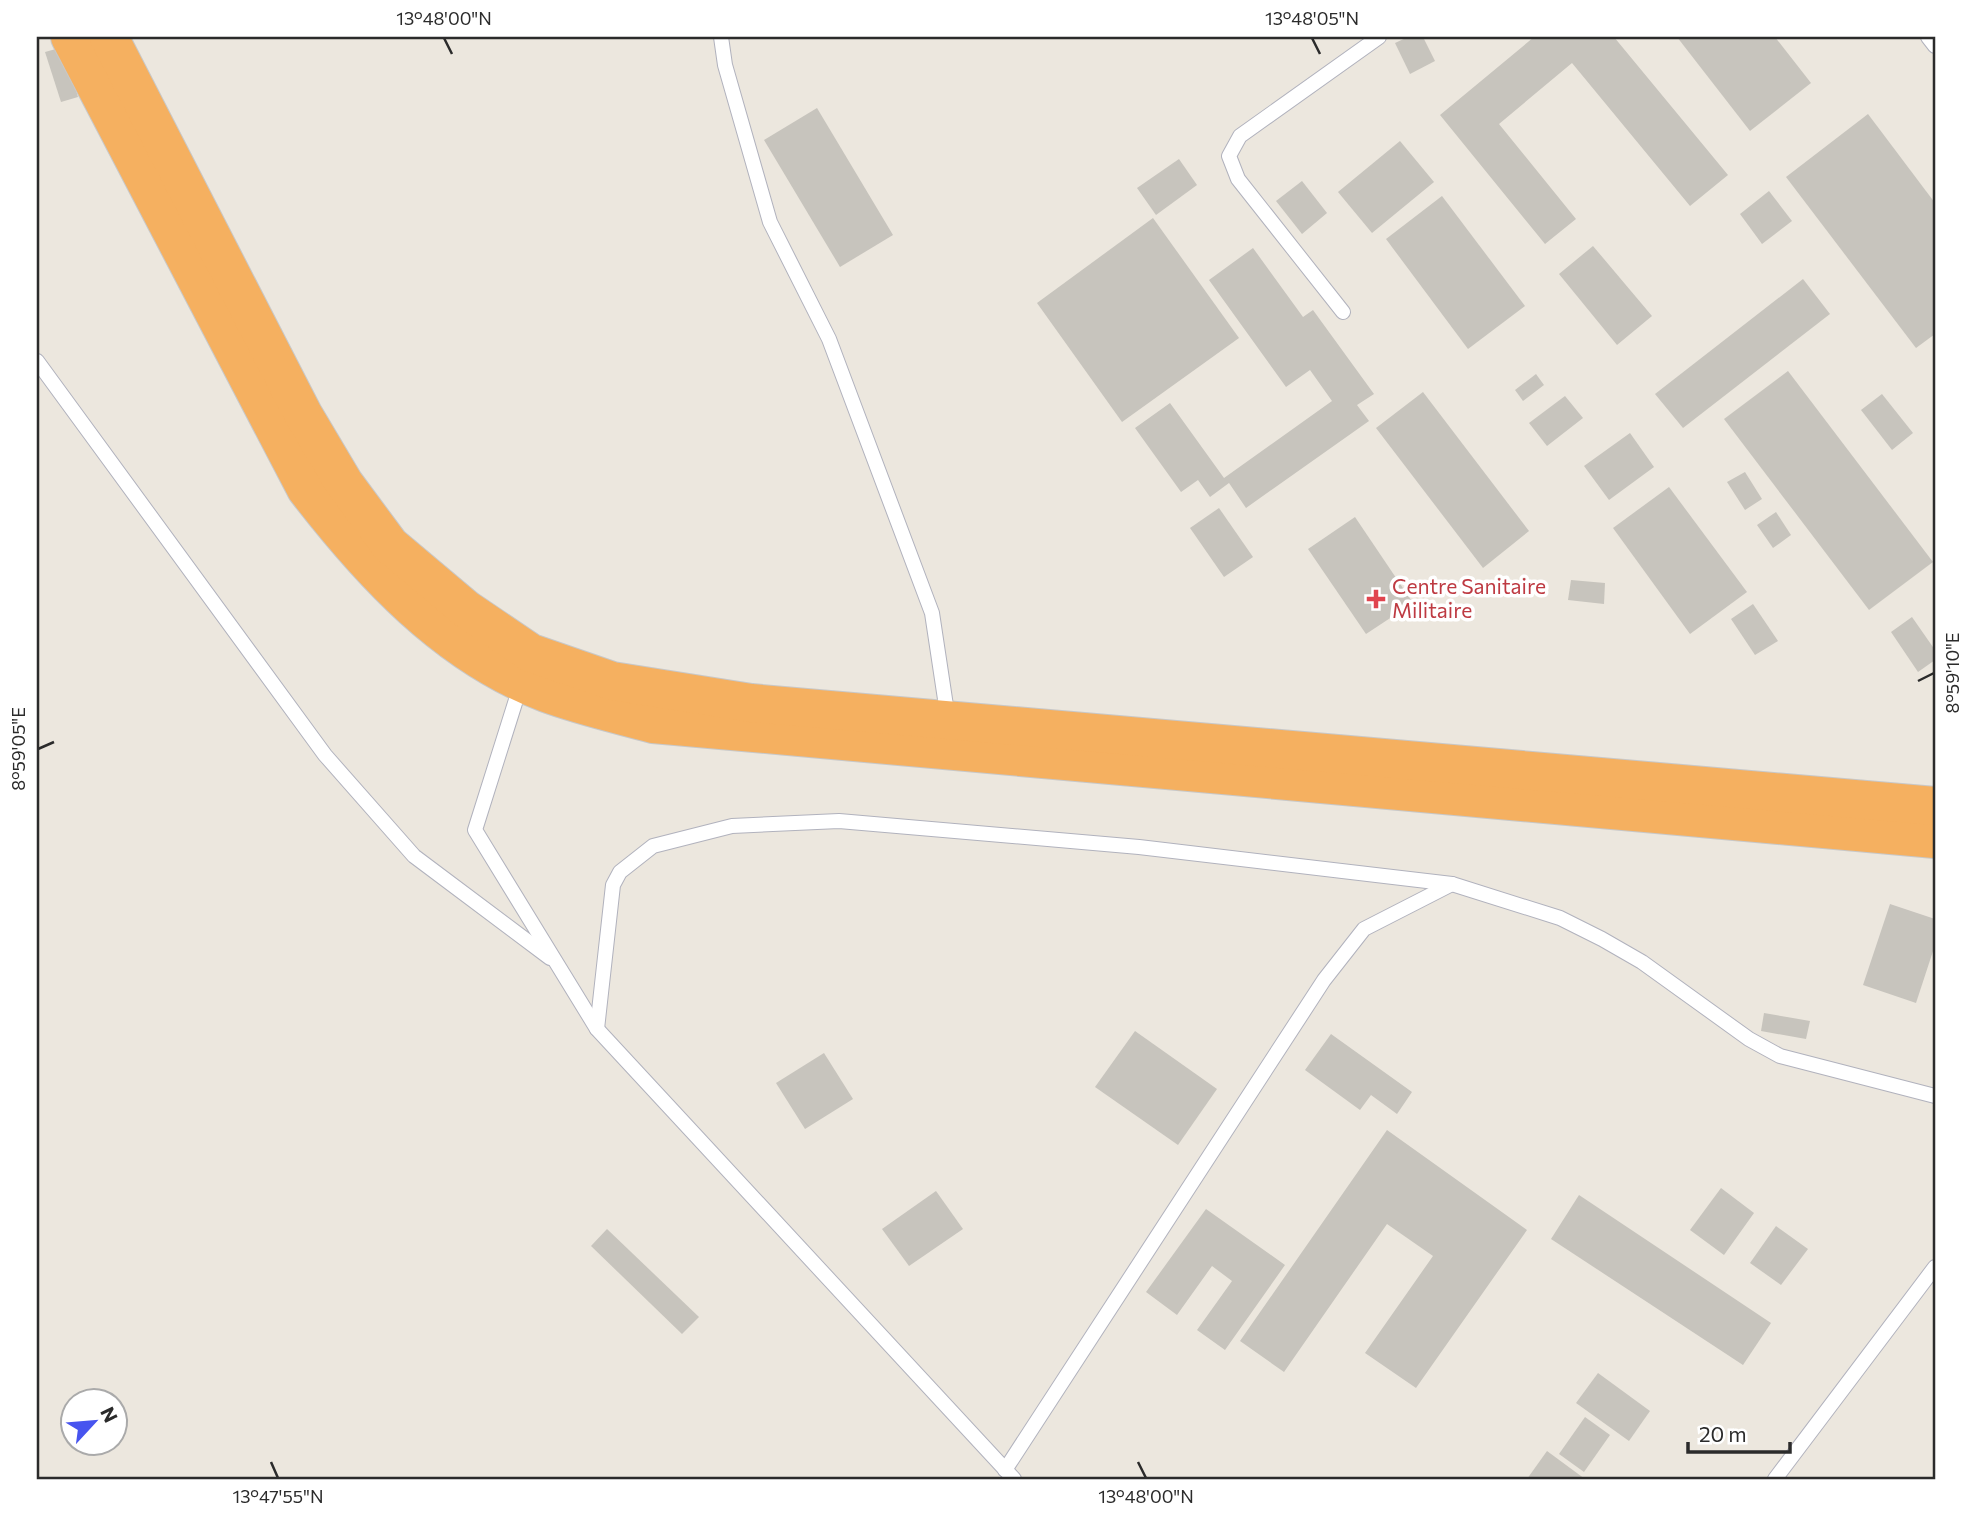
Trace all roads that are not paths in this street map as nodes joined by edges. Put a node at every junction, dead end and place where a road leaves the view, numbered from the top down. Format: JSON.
{"nodes":[{"id":1,"x":70,"y":37,"type":"edge"},
{"id":2,"x":109,"y":37,"type":"edge"},
{"id":3,"x":721,"y":37,"type":"edge"},
{"id":4,"x":1379,"y":37,"type":"edge"},
{"id":5,"x":1928,"y":37,"type":"edge"},
{"id":6,"x":1935,"y":46,"type":"edge"},
{"id":7,"x":1343,"y":312,"type":"dead end"},
{"id":8,"x":37,"y":361,"type":"edge"},
{"id":9,"x":526,"y":668,"type":"junction"},
{"id":10,"x":950,"y":735,"type":"junction"},
{"id":11,"x":1274,"y":764,"type":"junction"},
{"id":12,"x":1935,"y":806,"type":"edge"},
{"id":13,"x":1935,"y":839,"type":"edge"},
{"id":14,"x":1452,"y":884,"type":"junction"},
{"id":15,"x":558,"y":964,"type":"junction"},
{"id":16,"x":597,"y":1029,"type":"junction"},
{"id":17,"x":1935,"y":1096,"type":"edge"},
{"id":18,"x":1935,"y":1266,"type":"edge"},
{"id":19,"x":1009,"y":1475,"type":"edge"},
{"id":20,"x":1775,"y":1479,"type":"edge"}],
"edges":[{"from":1,"to":9,"type":"highway"},
{"from":2,"to":9,"type":"highway"},
{"from":3,"to":10,"type":"lane"},
{"from":4,"to":7,"type":"lane"},
{"from":5,"to":6,"type":"lane"},
{"from":8,"to":15,"type":"lane"},
{"from":9,"to":10,"type":"highway"},
{"from":9,"to":15,"type":"lane"},
{"from":10,"to":11,"type":"highway"},
{"from":11,"to":12,"type":"highway"},
{"from":11,"to":13,"type":"highway"},
{"from":14,"to":16,"type":"lane"},
{"from":14,"to":17,"type":"lane"},
{"from":14,"to":19,"type":"lane"},
{"from":15,"to":16,"type":"lane"},
{"from":16,"to":19,"type":"lane"},
{"from":18,"to":20,"type":"lane"}]}
